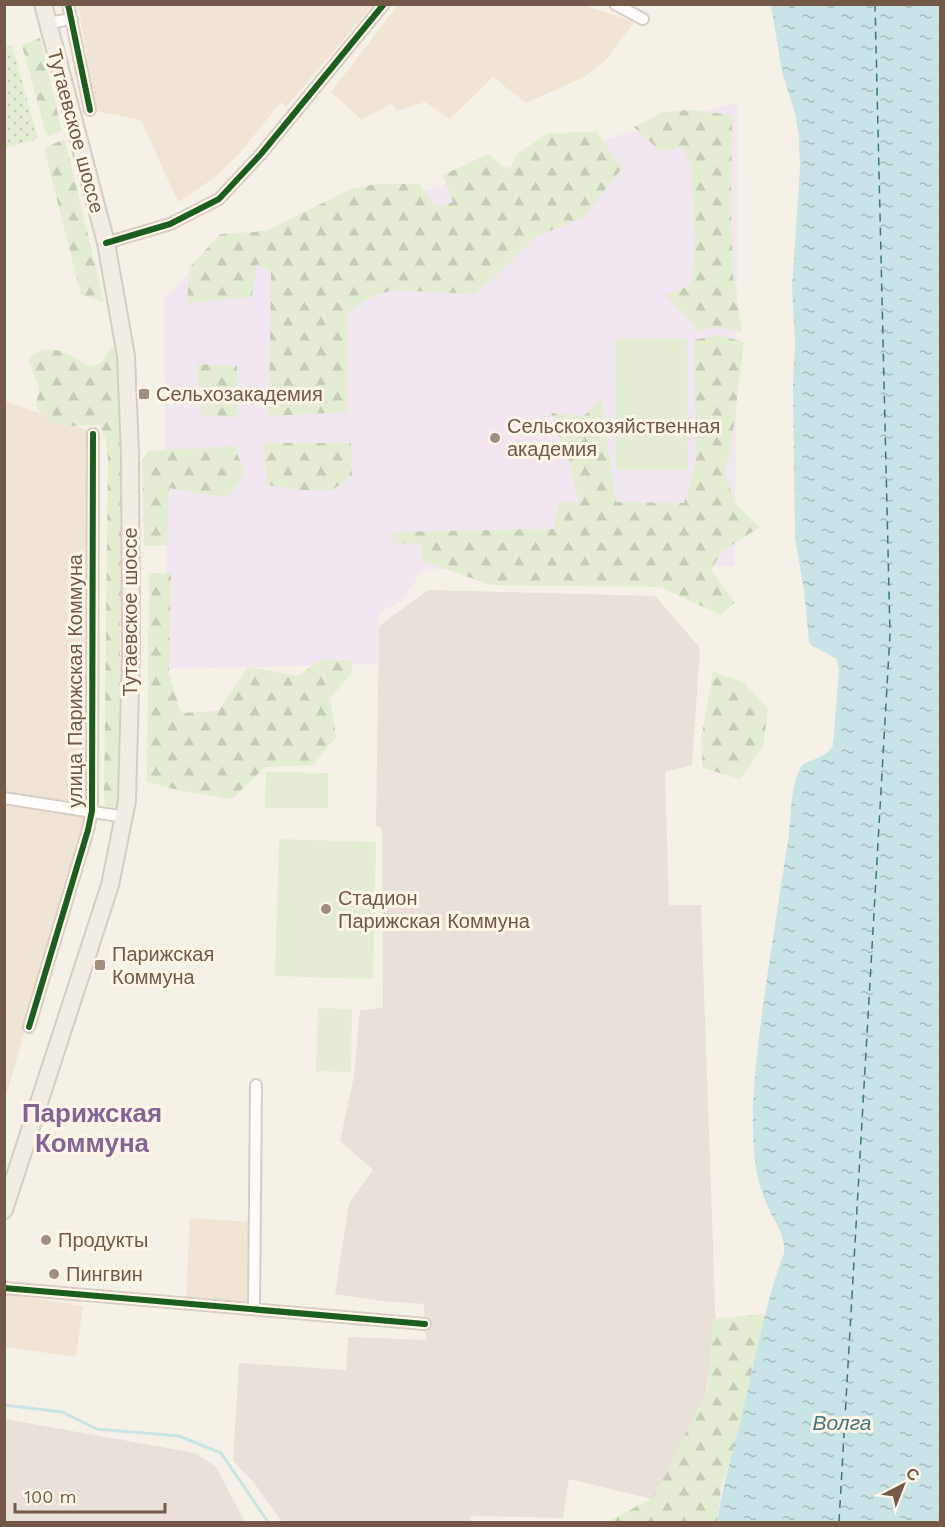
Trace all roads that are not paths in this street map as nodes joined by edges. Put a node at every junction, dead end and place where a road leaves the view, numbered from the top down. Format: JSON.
{"nodes":[{"id":1,"x":43,"y":4,"type":"edge"},
{"id":2,"x":68,"y":4,"type":"edge"},
{"id":3,"x":384,"y":4,"type":"edge"},
{"id":4,"x":615,"y":4,"type":"edge"},
{"id":5,"x":72,"y":19,"type":"junction"},
{"id":6,"x":643,"y":19,"type":"dead end"},
{"id":7,"x":48,"y":23,"type":"junction"},
{"id":8,"x":90,"y":110,"type":"dead end"},
{"id":9,"x":106,"y":243,"type":"junction"},
{"id":10,"x":93,"y":434,"type":"dead end"},
{"id":11,"x":4,"y":798,"type":"edge"},
{"id":12,"x":92,"y":811,"type":"junction"},
{"id":13,"x":125,"y":817,"type":"junction"},
{"id":14,"x":29,"y":1027,"type":"dead end"},
{"id":15,"x":256,"y":1085,"type":"dead end"},
{"id":16,"x":4,"y":1210,"type":"edge"},
{"id":17,"x":4,"y":1288,"type":"edge"},
{"id":18,"x":254,"y":1309,"type":"junction"},
{"id":19,"x":425,"y":1324,"type":"dead end"}],
"edges":[{"from":1,"to":7,"type":"main road","name":"Тутаевское шоссе"},
{"from":2,"to":5,"type":"street"},
{"from":3,"to":9,"type":"street"},
{"from":4,"to":6,"type":"street"},
{"from":5,"to":7,"type":"street"},
{"from":5,"to":8,"type":"street"},
{"from":7,"to":9,"type":"main road","name":"Тутаевское шоссе"},
{"from":9,"to":13,"type":"main road","name":"Тутаевское шоссе"},
{"from":10,"to":12,"type":"street","name":"улица Парижская Коммуна"},
{"from":11,"to":12,"type":"street"},
{"from":12,"to":13,"type":"street"},
{"from":12,"to":14,"type":"street","name":"улица Парижская Коммуна"},
{"from":13,"to":16,"type":"main road","name":"Тутаевское шоссе"},
{"from":15,"to":18,"type":"street"},
{"from":17,"to":18,"type":"street"},
{"from":18,"to":19,"type":"street"}]}
